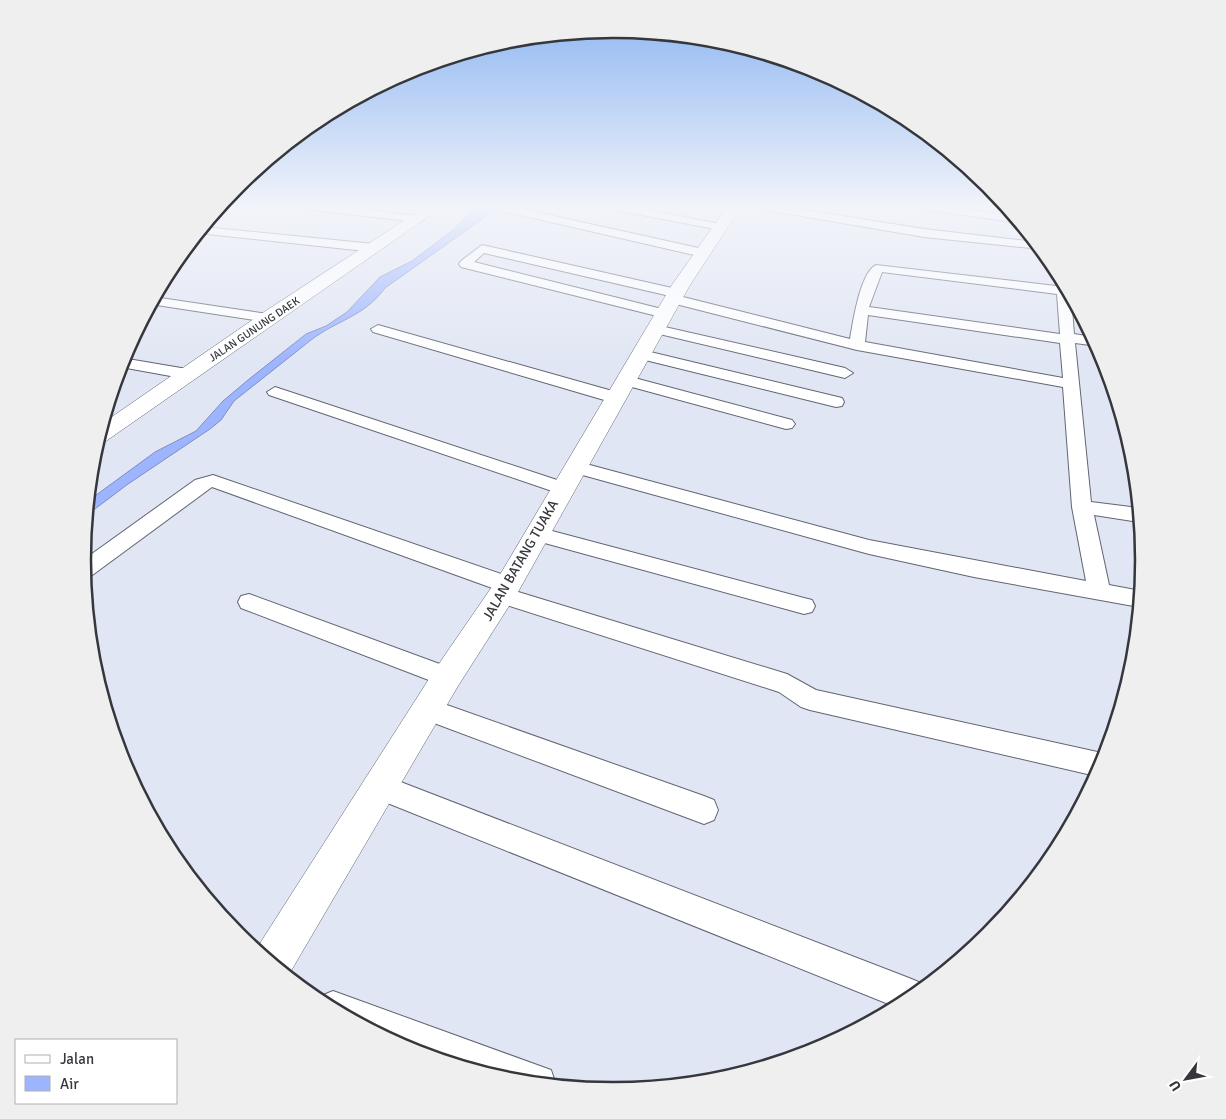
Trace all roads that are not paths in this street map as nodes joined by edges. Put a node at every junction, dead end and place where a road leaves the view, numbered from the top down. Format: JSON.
{"nodes":[{"id":1,"x":357,"y":259,"type":"edge"},
{"id":2,"x":470,"y":259,"type":"edge"},
{"id":3,"x":514,"y":259,"type":"edge"},
{"id":4,"x":699,"y":259,"type":"edge"},
{"id":5,"x":1057,"y":286,"type":"edge"},
{"id":6,"x":1065,"y":300,"type":"edge"},
{"id":7,"x":159,"y":301,"type":"edge"},
{"id":8,"x":668,"y":309,"type":"junction"},
{"id":9,"x":862,"y":310,"type":"junction"},
{"id":10,"x":268,"y":318,"type":"junction"},
{"id":11,"x":378,"y":329,"type":"dead end"},
{"id":12,"x":1067,"y":339,"type":"junction"},
{"id":13,"x":1086,"y":341,"type":"edge"},
{"id":14,"x":857,"y":345,"type":"junction"},
{"id":15,"x":642,"y":354,"type":"junction"},
{"id":16,"x":130,"y":364,"type":"edge"},
{"id":17,"x":845,"y":372,"type":"dead end"},
{"id":18,"x":187,"y":374,"type":"junction"},
{"id":19,"x":1071,"y":384,"type":"junction"},
{"id":20,"x":622,"y":390,"type":"junction"},
{"id":21,"x":275,"y":392,"type":"dead end"},
{"id":22,"x":836,"y":402,"type":"dead end"},
{"id":23,"x":786,"y":424,"type":"dead end"},
{"id":24,"x":108,"y":428,"type":"edge"},
{"id":25,"x":568,"y":478,"type":"junction"},
{"id":26,"x":1082,"y":506,"type":"junction"},
{"id":27,"x":1133,"y":514,"type":"edge"},
{"id":28,"x":537,"y":534,"type":"junction"},
{"id":29,"x":91,"y":567,"type":"edge"},
{"id":30,"x":505,"y":590,"type":"junction"},
{"id":31,"x":1099,"y":592,"type":"junction"},
{"id":32,"x":1134,"y":598,"type":"edge"},
{"id":33,"x":249,"y":602,"type":"dead end"},
{"id":34,"x":804,"y":606,"type":"dead end"},
{"id":35,"x":447,"y":676,"type":"junction"},
{"id":36,"x":427,"y":710,"type":"junction"},
{"id":37,"x":1094,"y":762,"type":"edge"},
{"id":38,"x":380,"y":787,"type":"junction"},
{"id":39,"x":704,"y":810,"type":"dead end"},
{"id":40,"x":275,"y":957,"type":"edge"},
{"id":41,"x":905,"y":992,"type":"edge"},
{"id":42,"x":371,"y":1022,"type":"edge"},
{"id":43,"x":497,"y":1068,"type":"edge"}],
"edges":[{"from":1,"to":10,"type":"street","name":"JALAN GUNUNG DAEK"},
{"from":2,"to":8,"type":"street"},
{"from":3,"to":8,"type":"street"},
{"from":4,"to":8,"type":"street","name":"JALAN BATANG TUAKA"},
{"from":5,"to":9,"type":"street"},
{"from":6,"to":12,"type":"street"},
{"from":7,"to":10,"type":"street"},
{"from":8,"to":14,"type":"street"},
{"from":8,"to":15,"type":"street","name":"JALAN BATANG TUAKA"},
{"from":8,"to":17,"type":"street"},
{"from":9,"to":12,"type":"street"},
{"from":9,"to":14,"type":"street"},
{"from":10,"to":18,"type":"street","name":"JALAN GUNUNG DAEK"},
{"from":11,"to":20,"type":"street"},
{"from":12,"to":13,"type":"street"},
{"from":12,"to":19,"type":"street"},
{"from":14,"to":19,"type":"street"},
{"from":15,"to":20,"type":"street","name":"JALAN BATANG TUAKA"},
{"from":15,"to":22,"type":"street"},
{"from":16,"to":18,"type":"street"},
{"from":18,"to":24,"type":"street","name":"JALAN GUNUNG DAEK"},
{"from":19,"to":26,"type":"street"},
{"from":20,"to":23,"type":"street"},
{"from":20,"to":25,"type":"street","name":"JALAN BATANG TUAKA"},
{"from":21,"to":25,"type":"street"},
{"from":25,"to":28,"type":"street","name":"JALAN BATANG TUAKA"},
{"from":25,"to":31,"type":"street"},
{"from":26,"to":27,"type":"street"},
{"from":26,"to":31,"type":"street"},
{"from":28,"to":30,"type":"street","name":"JALAN BATANG TUAKA"},
{"from":28,"to":34,"type":"street"},
{"from":29,"to":30,"type":"street"},
{"from":30,"to":35,"type":"street","name":"JALAN BATANG TUAKA"},
{"from":30,"to":37,"type":"street"},
{"from":31,"to":32,"type":"street"},
{"from":33,"to":35,"type":"street"},
{"from":35,"to":36,"type":"street","name":"JALAN BATANG TUAKA"},
{"from":36,"to":38,"type":"street","name":"JALAN BATANG TUAKA"},
{"from":36,"to":39,"type":"street"},
{"from":38,"to":40,"type":"street","name":"JALAN BATANG TUAKA"},
{"from":38,"to":41,"type":"street"},
{"from":42,"to":43,"type":"street"}]}
